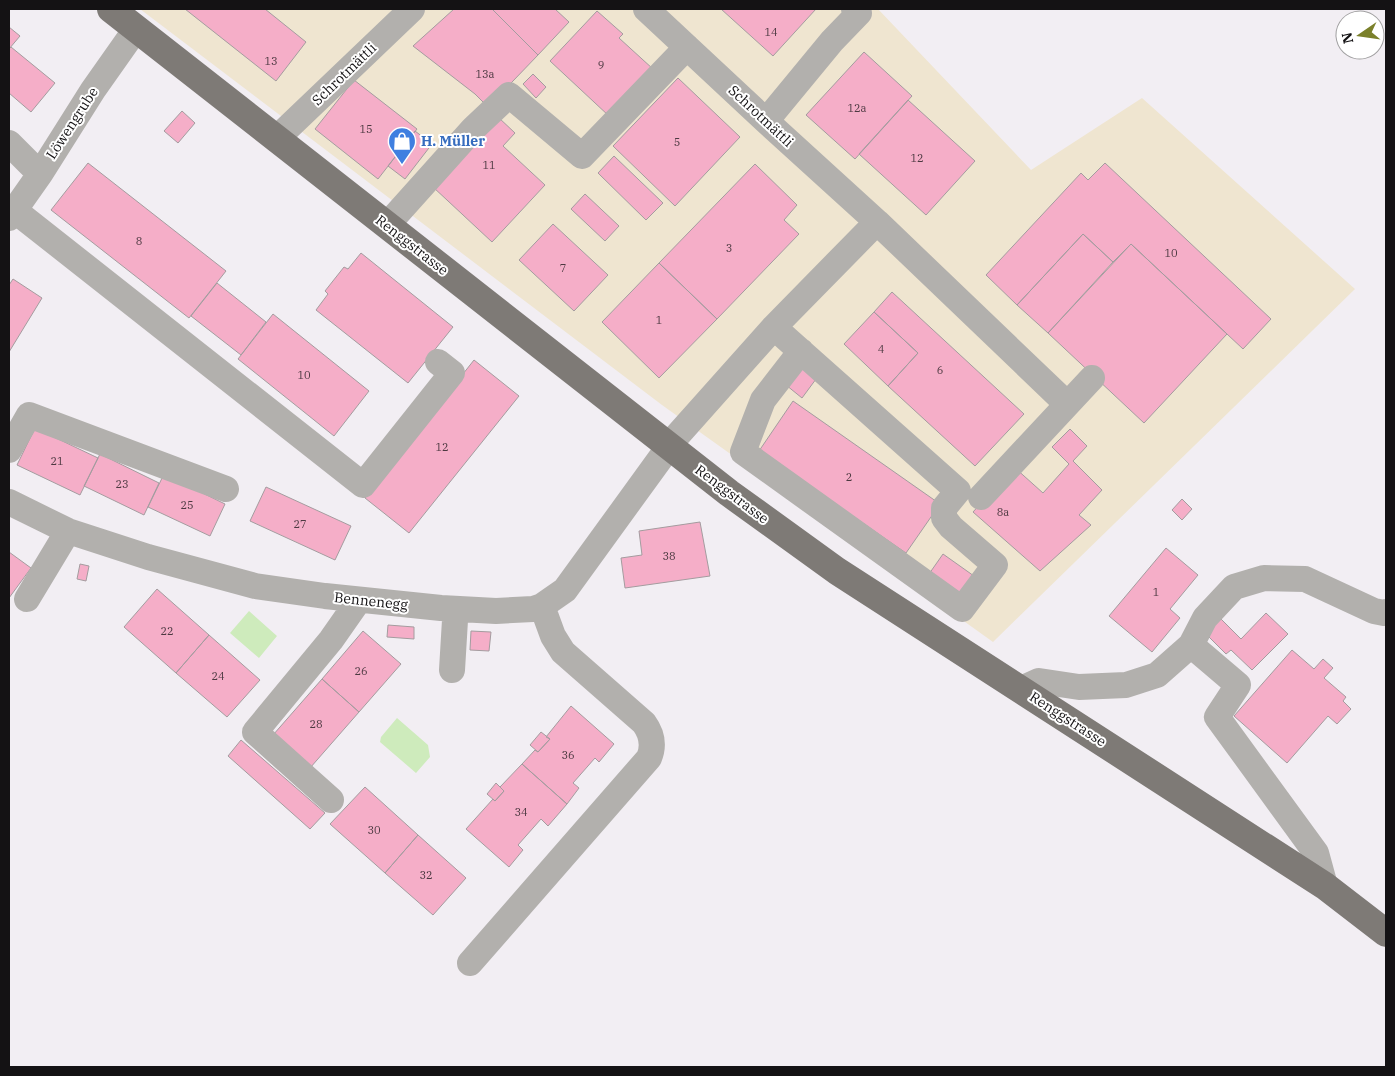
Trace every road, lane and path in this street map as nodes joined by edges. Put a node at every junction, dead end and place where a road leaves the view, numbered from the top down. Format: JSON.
{"nodes":[{"id":1,"x":111,"y":9,"type":"edge"},
{"id":2,"x":412,"y":9,"type":"edge"},
{"id":3,"x":646,"y":9,"type":"edge"},
{"id":4,"x":854,"y":9,"type":"edge"},
{"id":5,"x":136,"y":28,"type":"junction"},
{"id":6,"x":687,"y":47,"type":"junction"},
{"id":7,"x":766,"y":121,"type":"junction"},
{"id":8,"x":276,"y":139,"type":"junction"},
{"id":9,"x":9,"y":143,"type":"edge"},
{"id":10,"x":40,"y":174,"type":"junction"},
{"id":11,"x":11,"y":214,"type":"edge"},
{"id":12,"x":877,"y":222,"type":"junction"},
{"id":13,"x":387,"y":225,"type":"junction"},
{"id":14,"x":774,"y":327,"type":"junction"},
{"id":15,"x":801,"y":351,"type":"junction"},
{"id":16,"x":438,"y":362,"type":"dead end"},
{"id":17,"x":742,"y":363,"type":"junction"},
{"id":18,"x":1092,"y":378,"type":"dead end"},
{"id":19,"x":770,"y":390,"type":"junction"},
{"id":20,"x":1067,"y":404,"type":"junction"},
{"id":21,"x":669,"y":446,"type":"junction"},
{"id":22,"x":9,"y":450,"type":"edge"},
{"id":23,"x":226,"y":489,"type":"dead end"},
{"id":24,"x":981,"y":497,"type":"dead end"},
{"id":25,"x":9,"y":502,"type":"edge"},
{"id":26,"x":68,"y":531,"type":"junction"},
{"id":27,"x":27,"y":599,"type":"dead end"},
{"id":28,"x":359,"y":600,"type":"junction"},
{"id":29,"x":542,"y":606,"type":"junction"},
{"id":30,"x":454,"y":608,"type":"junction"},
{"id":31,"x":1386,"y":612,"type":"edge"},
{"id":32,"x":1191,"y":645,"type":"junction"},
{"id":33,"x":452,"y":670,"type":"dead end"},
{"id":34,"x":1021,"y":689,"type":"junction"},
{"id":35,"x":331,"y":800,"type":"dead end"},
{"id":36,"x":1325,"y":886,"type":"junction"},
{"id":37,"x":1386,"y":933,"type":"edge"},
{"id":38,"x":470,"y":963,"type":"dead end"}],
"edges":[{"from":1,"to":5,"type":"main road","name":"Renggstrasse"},
{"from":2,"to":8,"type":"street","name":"Schrotmättli"},
{"from":3,"to":6,"type":"street","name":"Schrotmättli"},
{"from":4,"to":7,"type":"street"},
{"from":5,"to":8,"type":"main road","name":"Renggstrasse"},
{"from":5,"to":10,"type":"street","name":"Löwengrube"},
{"from":6,"to":7,"type":"street","name":"Schrotmättli"},
{"from":6,"to":13,"type":"street"},
{"from":7,"to":12,"type":"street","name":"Schrotmättli"},
{"from":8,"to":13,"type":"main road","name":"Renggstrasse"},
{"from":9,"to":10,"type":"street"},
{"from":10,"to":11,"type":"street","name":"Löwengrube"},
{"from":11,"to":16,"type":"street"},
{"from":12,"to":14,"type":"street"},
{"from":12,"to":20,"type":"street","name":"Schrotmättli"},
{"from":13,"to":21,"type":"main road","name":"Renggstrasse"},
{"from":14,"to":15,"type":"street"},
{"from":14,"to":17,"type":"street"},
{"from":15,"to":19,"type":"street"},
{"from":15,"to":19,"type":"street"},
{"from":17,"to":19,"type":"street"},
{"from":17,"to":21,"type":"street"},
{"from":18,"to":20,"type":"street"},
{"from":20,"to":24,"type":"street"},
{"from":21,"to":29,"type":"street","name":"Bennenegg"},
{"from":21,"to":34,"type":"main road","name":"Renggstrasse"},
{"from":22,"to":23,"type":"street"},
{"from":25,"to":26,"type":"street","name":"Bennenegg"},
{"from":26,"to":27,"type":"street"},
{"from":26,"to":28,"type":"street","name":"Bennenegg"},
{"from":28,"to":30,"type":"street","name":"Bennenegg"},
{"from":28,"to":35,"type":"street"},
{"from":29,"to":30,"type":"street","name":"Bennenegg"},
{"from":29,"to":38,"type":"street"},
{"from":30,"to":33,"type":"street"},
{"from":31,"to":32,"type":"street"},
{"from":32,"to":34,"type":"street"},
{"from":32,"to":36,"type":"street"},
{"from":34,"to":36,"type":"main road","name":"Renggstrasse"},
{"from":36,"to":37,"type":"main road","name":"Renggstrasse"}]}
